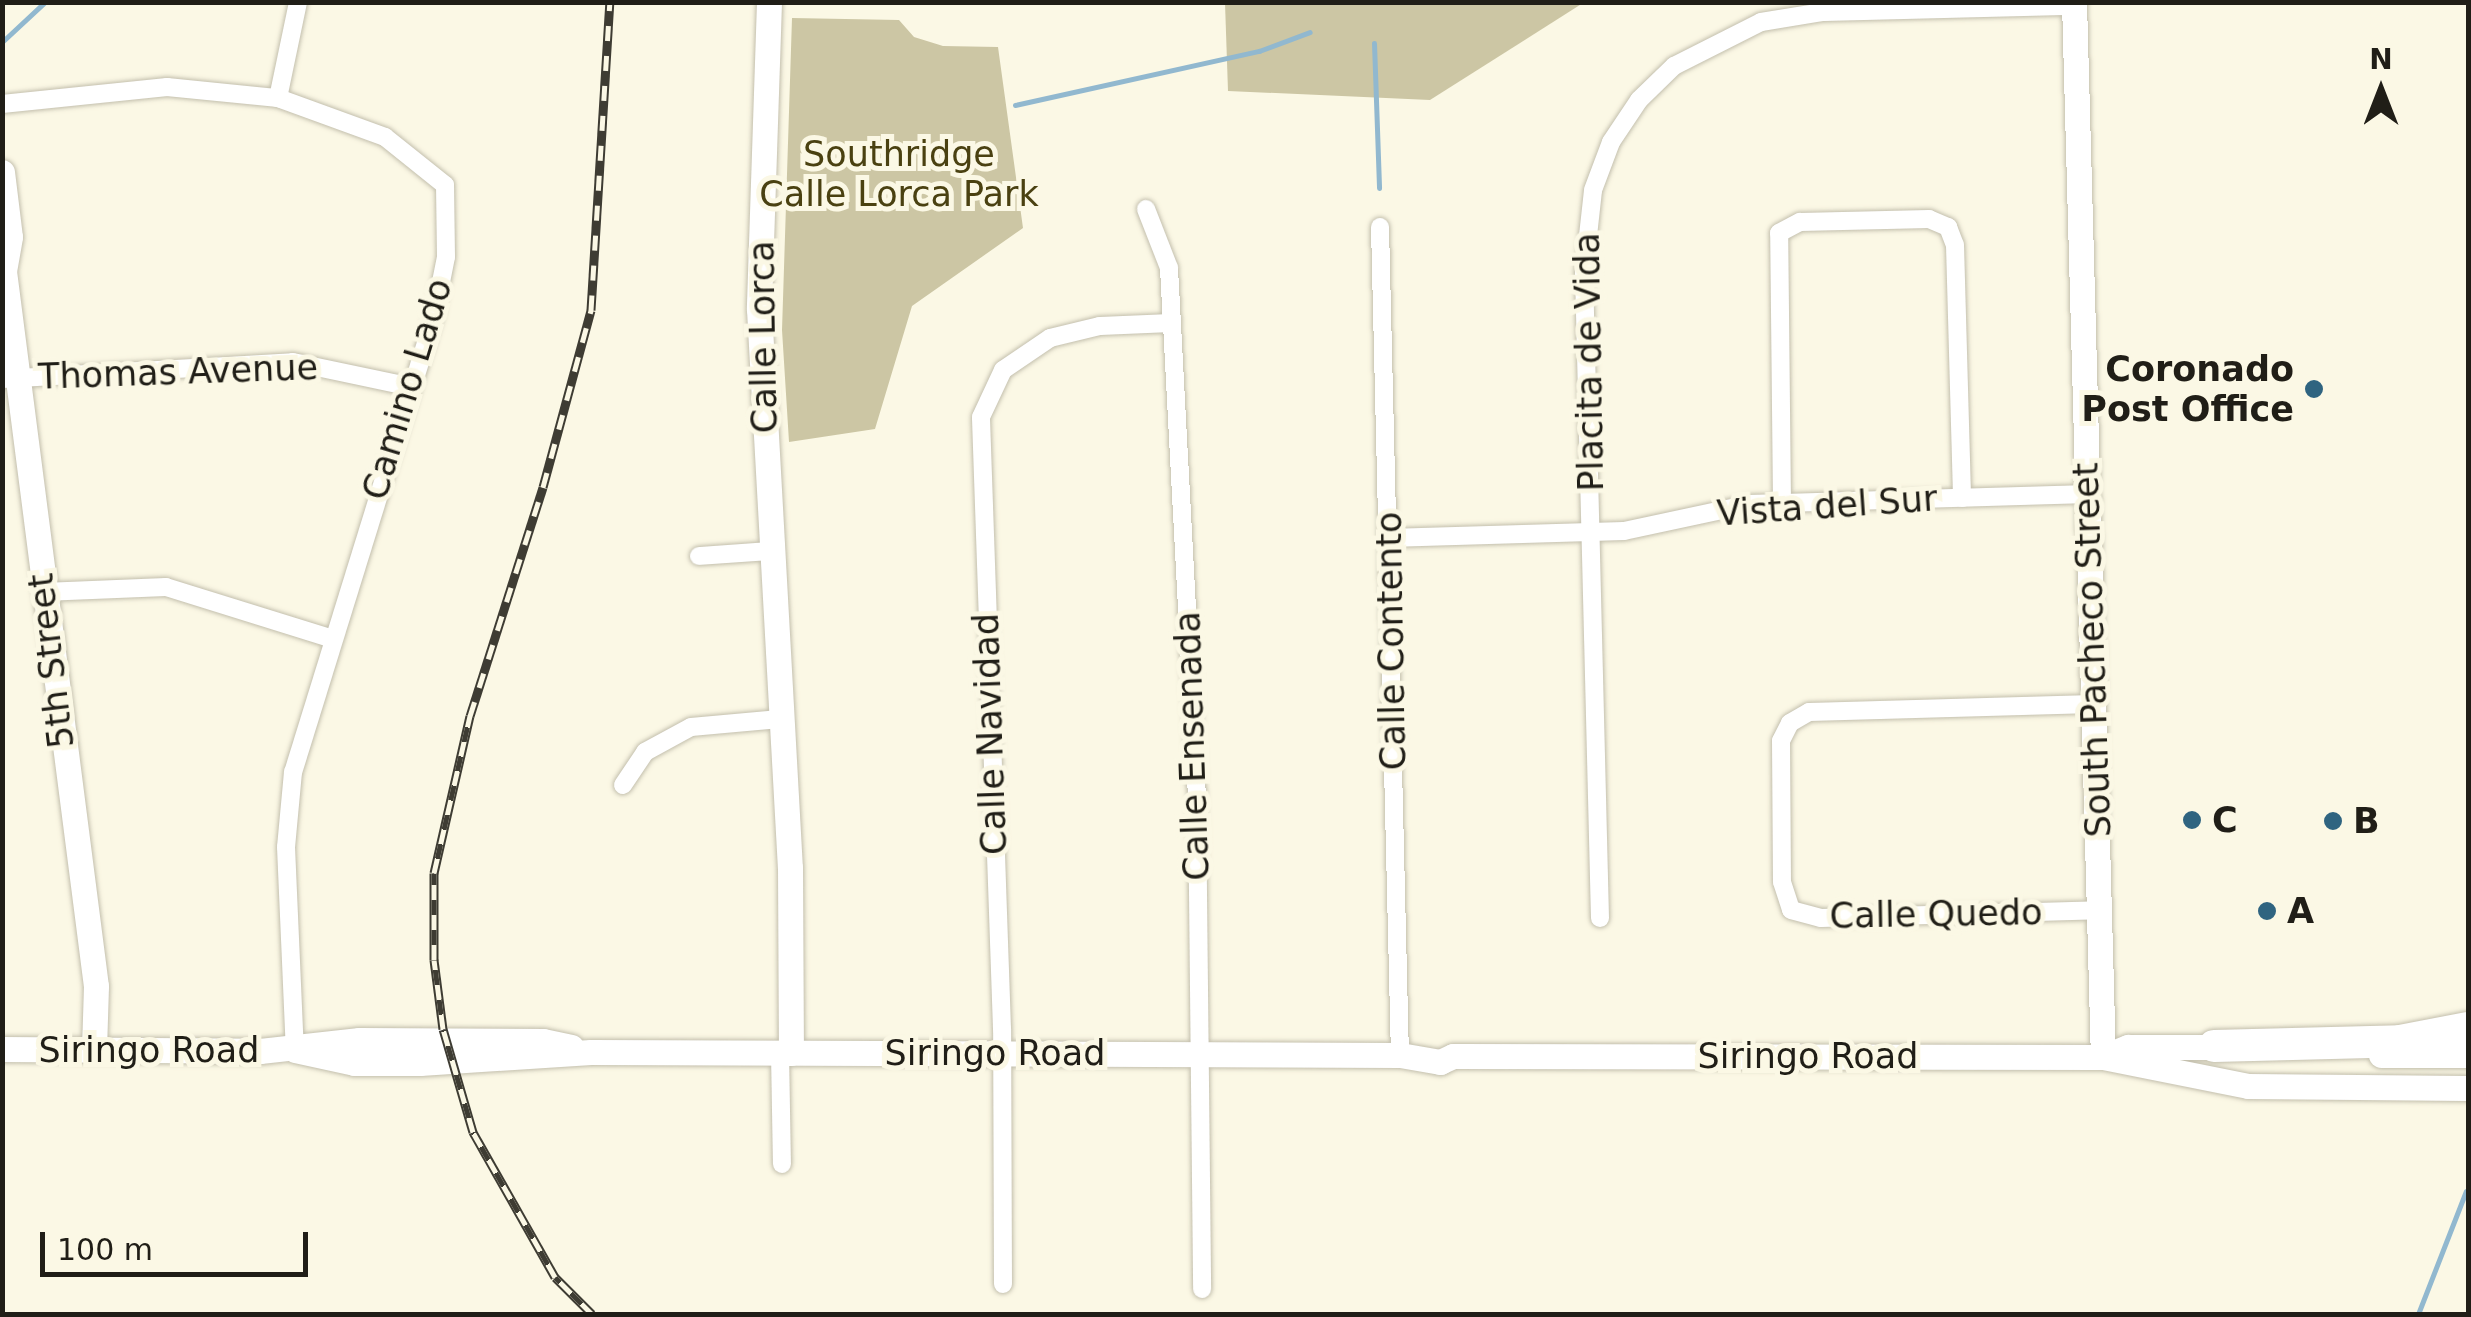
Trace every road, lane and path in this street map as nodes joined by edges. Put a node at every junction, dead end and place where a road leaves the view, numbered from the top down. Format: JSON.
{"nodes":[{"id":1,"x":298,"y":2,"type":"edge"},
{"id":2,"x":769,"y":2,"type":"edge"},
{"id":3,"x":2074,"y":4,"type":"edge"},
{"id":4,"x":278,"y":98,"type":"junction"},
{"id":5,"x":2,"y":104,"type":"edge"},
{"id":6,"x":2,"y":172,"type":"edge"},
{"id":7,"x":1146,"y":209,"type":"dead end"},
{"id":8,"x":1380,"y":227,"type":"dead end"},
{"id":9,"x":3,"y":270,"type":"edge"},
{"id":10,"x":1171,"y":323,"type":"junction"},
{"id":11,"x":10,"y":379,"type":"edge"},
{"id":12,"x":412,"y":386,"type":"junction"},
{"id":13,"x":2088,"y":494,"type":"junction"},
{"id":14,"x":1962,"y":498,"type":"junction"},
{"id":15,"x":1782,"y":503,"type":"junction"},
{"id":16,"x":1591,"y":532,"type":"junction"},
{"id":17,"x":1388,"y":538,"type":"junction"},
{"id":18,"x":768,"y":551,"type":"junction"},
{"id":19,"x":699,"y":556,"type":"dead end"},
{"id":20,"x":42,"y":592,"type":"junction"},
{"id":21,"x":330,"y":638,"type":"junction"},
{"id":22,"x":2094,"y":704,"type":"junction"},
{"id":23,"x":780,"y":720,"type":"junction"},
{"id":24,"x":624,"y":785,"type":"dead end"},
{"id":25,"x":2099,"y":910,"type":"junction"},
{"id":26,"x":1600,"y":918,"type":"dead end"},
{"id":27,"x":2468,"y":1028,"type":"edge"},
{"id":28,"x":2214,"y":1046,"type":"junction"},
{"id":29,"x":2,"y":1048,"type":"edge"},
{"id":30,"x":94,"y":1050,"type":"junction"},
{"id":31,"x":295,"y":1050,"type":"junction"},
{"id":32,"x":786,"y":1053,"type":"junction"},
{"id":33,"x":1003,"y":1053,"type":"junction"},
{"id":34,"x":1200,"y":1054,"type":"junction"},
{"id":35,"x":2468,"y":1055,"type":"edge"},
{"id":36,"x":1400,"y":1056,"type":"junction"},
{"id":37,"x":2103,"y":1057,"type":"junction"},
{"id":38,"x":2468,"y":1088,"type":"edge"},
{"id":39,"x":782,"y":1164,"type":"dead end"},
{"id":40,"x":1003,"y":1284,"type":"dead end"},
{"id":41,"x":1202,"y":1289,"type":"dead end"}],
"edges":[{"from":1,"to":4,"type":"street"},
{"from":2,"to":18,"type":"street","name":"Calle Lorca"},
{"from":3,"to":13,"type":"street","name":"South Pacheco Street"},
{"from":3,"to":16,"type":"street","name":"Placita de Vida"},
{"from":4,"to":5,"type":"street","name":"Camino Lado"},
{"from":4,"to":12,"type":"street","name":"Camino Lado"},
{"from":6,"to":9,"type":"street","name":"5th Street"},
{"from":7,"to":10,"type":"street","name":"Calle Ensenada"},
{"from":8,"to":17,"type":"street","name":"Calle Contento"},
{"from":9,"to":11,"type":"street","name":"5th Street"},
{"from":10,"to":33,"type":"street","name":"Calle Navidad"},
{"from":10,"to":34,"type":"street","name":"Calle Ensenada"},
{"from":11,"to":12,"type":"street","name":"Thomas Avenue"},
{"from":11,"to":20,"type":"street","name":"5th Street"},
{"from":12,"to":21,"type":"street","name":"Camino Lado"},
{"from":13,"to":14,"type":"street","name":"Vista del Sur"},
{"from":13,"to":22,"type":"street","name":"South Pacheco Street"},
{"from":14,"to":15,"type":"street","name":"Vista del Sur"},
{"from":14,"to":15,"type":"street"},
{"from":15,"to":16,"type":"street","name":"Vista del Sur"},
{"from":16,"to":17,"type":"street","name":"Vista del Sur"},
{"from":16,"to":26,"type":"street","name":"Placita de Vida"},
{"from":17,"to":36,"type":"street","name":"Calle Contento"},
{"from":18,"to":19,"type":"street"},
{"from":18,"to":23,"type":"street","name":"Calle Lorca"},
{"from":20,"to":21,"type":"street"},
{"from":20,"to":30,"type":"street","name":"5th Street"},
{"from":21,"to":31,"type":"street","name":"Camino Lado"},
{"from":22,"to":25,"type":"street","name":"South Pacheco Street"},
{"from":22,"to":25,"type":"street","name":"Calle Quedo"},
{"from":23,"to":24,"type":"street"},
{"from":23,"to":32,"type":"street","name":"Calle Lorca"},
{"from":25,"to":37,"type":"street","name":"South Pacheco Street"},
{"from":27,"to":28,"type":"highway"},
{"from":28,"to":35,"type":"street","name":"Siringo Road"},
{"from":28,"to":37,"type":"street","name":"Siringo Road"},
{"from":29,"to":30,"type":"street","name":"Siringo Road"},
{"from":30,"to":31,"type":"street","name":"Siringo Road"},
{"from":31,"to":32,"type":"street","name":"Siringo Road"},
{"from":32,"to":33,"type":"street","name":"Siringo Road"},
{"from":32,"to":39,"type":"street"},
{"from":33,"to":34,"type":"street","name":"Siringo Road"},
{"from":33,"to":40,"type":"street","name":"Calle Navidad"},
{"from":34,"to":36,"type":"street","name":"Siringo Road"},
{"from":34,"to":41,"type":"street","name":"Calle Ensenada"},
{"from":36,"to":37,"type":"street","name":"Siringo Road"},
{"from":37,"to":38,"type":"street","name":"Siringo Road"}]}
